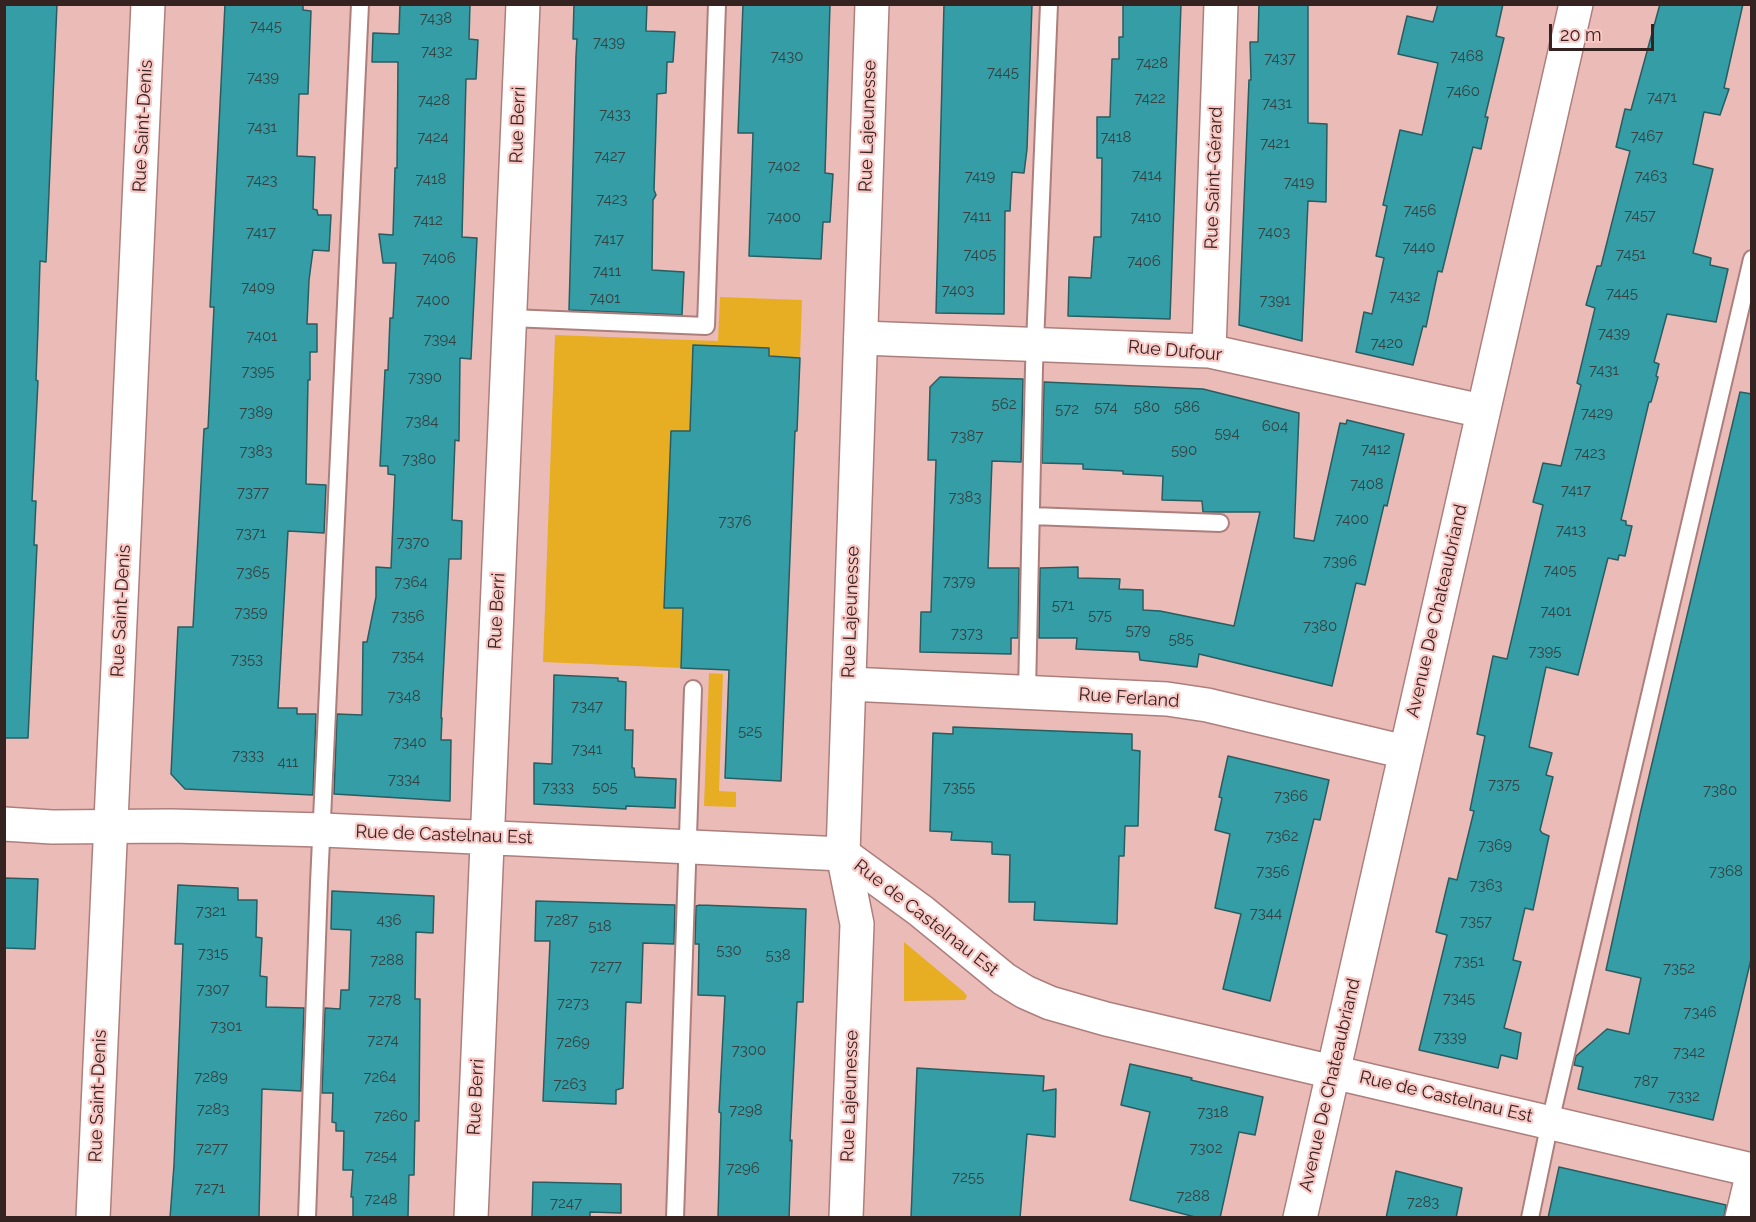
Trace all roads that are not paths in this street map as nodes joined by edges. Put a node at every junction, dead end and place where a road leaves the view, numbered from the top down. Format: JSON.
{"nodes":[{"id":1,"x":148,"y":4,"type":"edge"},
{"id":2,"x":360,"y":4,"type":"edge"},
{"id":3,"x":523,"y":4,"type":"edge"},
{"id":4,"x":717,"y":4,"type":"edge"},
{"id":5,"x":872,"y":4,"type":"edge"},
{"id":6,"x":1049,"y":4,"type":"edge"},
{"id":7,"x":1221,"y":4,"type":"edge"},
{"id":8,"x":1576,"y":4,"type":"edge"},
{"id":9,"x":1752,"y":259,"type":"edge"},
{"id":10,"x":510,"y":318,"type":"junction"},
{"id":11,"x":861,"y":338,"type":"junction"},
{"id":12,"x":1037,"y":343,"type":"junction"},
{"id":13,"x":1209,"y":351,"type":"junction"},
{"id":14,"x":1482,"y":411,"type":"junction"},
{"id":15,"x":1031,"y":516,"type":"junction"},
{"id":16,"x":1220,"y":523,"type":"dead end"},
{"id":17,"x":849,"y":684,"type":"junction"},
{"id":18,"x":693,"y":689,"type":"dead end"},
{"id":19,"x":1027,"y":692,"type":"junction"},
{"id":20,"x":1405,"y":752,"type":"junction"},
{"id":21,"x":4,"y":824,"type":"edge"},
{"id":22,"x":111,"y":827,"type":"junction"},
{"id":23,"x":322,"y":830,"type":"junction"},
{"id":24,"x":487,"y":838,"type":"junction"},
{"id":25,"x":687,"y":846,"type":"junction"},
{"id":26,"x":843,"y":854,"type":"junction"},
{"id":27,"x":1333,"y":1071,"type":"junction"},
{"id":28,"x":1550,"y":1122,"type":"junction"},
{"id":29,"x":1752,"y":1170,"type":"edge"},
{"id":30,"x":1752,"y":1176,"type":"edge"},
{"id":31,"x":93,"y":1218,"type":"edge"},
{"id":32,"x":306,"y":1218,"type":"edge"},
{"id":33,"x":471,"y":1218,"type":"edge"},
{"id":34,"x":675,"y":1218,"type":"edge"},
{"id":35,"x":846,"y":1218,"type":"edge"},
{"id":36,"x":1300,"y":1218,"type":"edge"},
{"id":37,"x":1530,"y":1218,"type":"edge"},
{"id":38,"x":1742,"y":1218,"type":"edge"}],
"edges":[{"from":1,"to":22,"type":"street","name":"Rue Saint-Denis"},
{"from":2,"to":23,"type":"lane"},
{"from":3,"to":10,"type":"street","name":"Rue Berri"},
{"from":4,"to":10,"type":"lane"},
{"from":5,"to":11,"type":"street","name":"Rue Lajeunesse"},
{"from":6,"to":12,"type":"lane"},
{"from":7,"to":13,"type":"street","name":"Rue Saint-Gérard"},
{"from":8,"to":14,"type":"street","name":"Avenue De Chateaubriand"},
{"from":9,"to":28,"type":"lane"},
{"from":10,"to":24,"type":"street","name":"Rue Berri"},
{"from":11,"to":12,"type":"street","name":"Rue Dufour"},
{"from":11,"to":17,"type":"street","name":"Rue Lajeunesse"},
{"from":12,"to":13,"type":"street","name":"Rue Dufour"},
{"from":12,"to":15,"type":"lane"},
{"from":13,"to":14,"type":"street","name":"Rue Dufour"},
{"from":14,"to":20,"type":"street","name":"Avenue De Chateaubriand"},
{"from":15,"to":16,"type":"lane"},
{"from":15,"to":19,"type":"lane"},
{"from":17,"to":19,"type":"street","name":"Rue Ferland"},
{"from":17,"to":26,"type":"street","name":"Rue Lajeunesse"},
{"from":18,"to":25,"type":"lane"},
{"from":19,"to":20,"type":"street","name":"Rue Ferland"},
{"from":20,"to":27,"type":"street","name":"Avenue De Chateaubriand"},
{"from":21,"to":22,"type":"street","name":"Rue de Castelnau Est"},
{"from":22,"to":23,"type":"street","name":"Rue de Castelnau Est"},
{"from":22,"to":31,"type":"street","name":"Rue Saint-Denis"},
{"from":23,"to":24,"type":"street","name":"Rue de Castelnau Est"},
{"from":23,"to":32,"type":"lane"},
{"from":24,"to":25,"type":"street","name":"Rue de Castelnau Est"},
{"from":24,"to":33,"type":"street","name":"Rue Berri"},
{"from":25,"to":26,"type":"street","name":"Rue de Castelnau Est"},
{"from":25,"to":34,"type":"lane"},
{"from":26,"to":27,"type":"street","name":"Rue de Castelnau Est"},
{"from":26,"to":35,"type":"street","name":"Rue Lajeunesse"},
{"from":27,"to":28,"type":"street","name":"Rue de Castelnau Est"},
{"from":27,"to":36,"type":"street","name":"Avenue De Chateaubriand"},
{"from":28,"to":29,"type":"street","name":"Rue de Castelnau Est"},
{"from":28,"to":37,"type":"lane"},
{"from":30,"to":38,"type":"street"}]}
